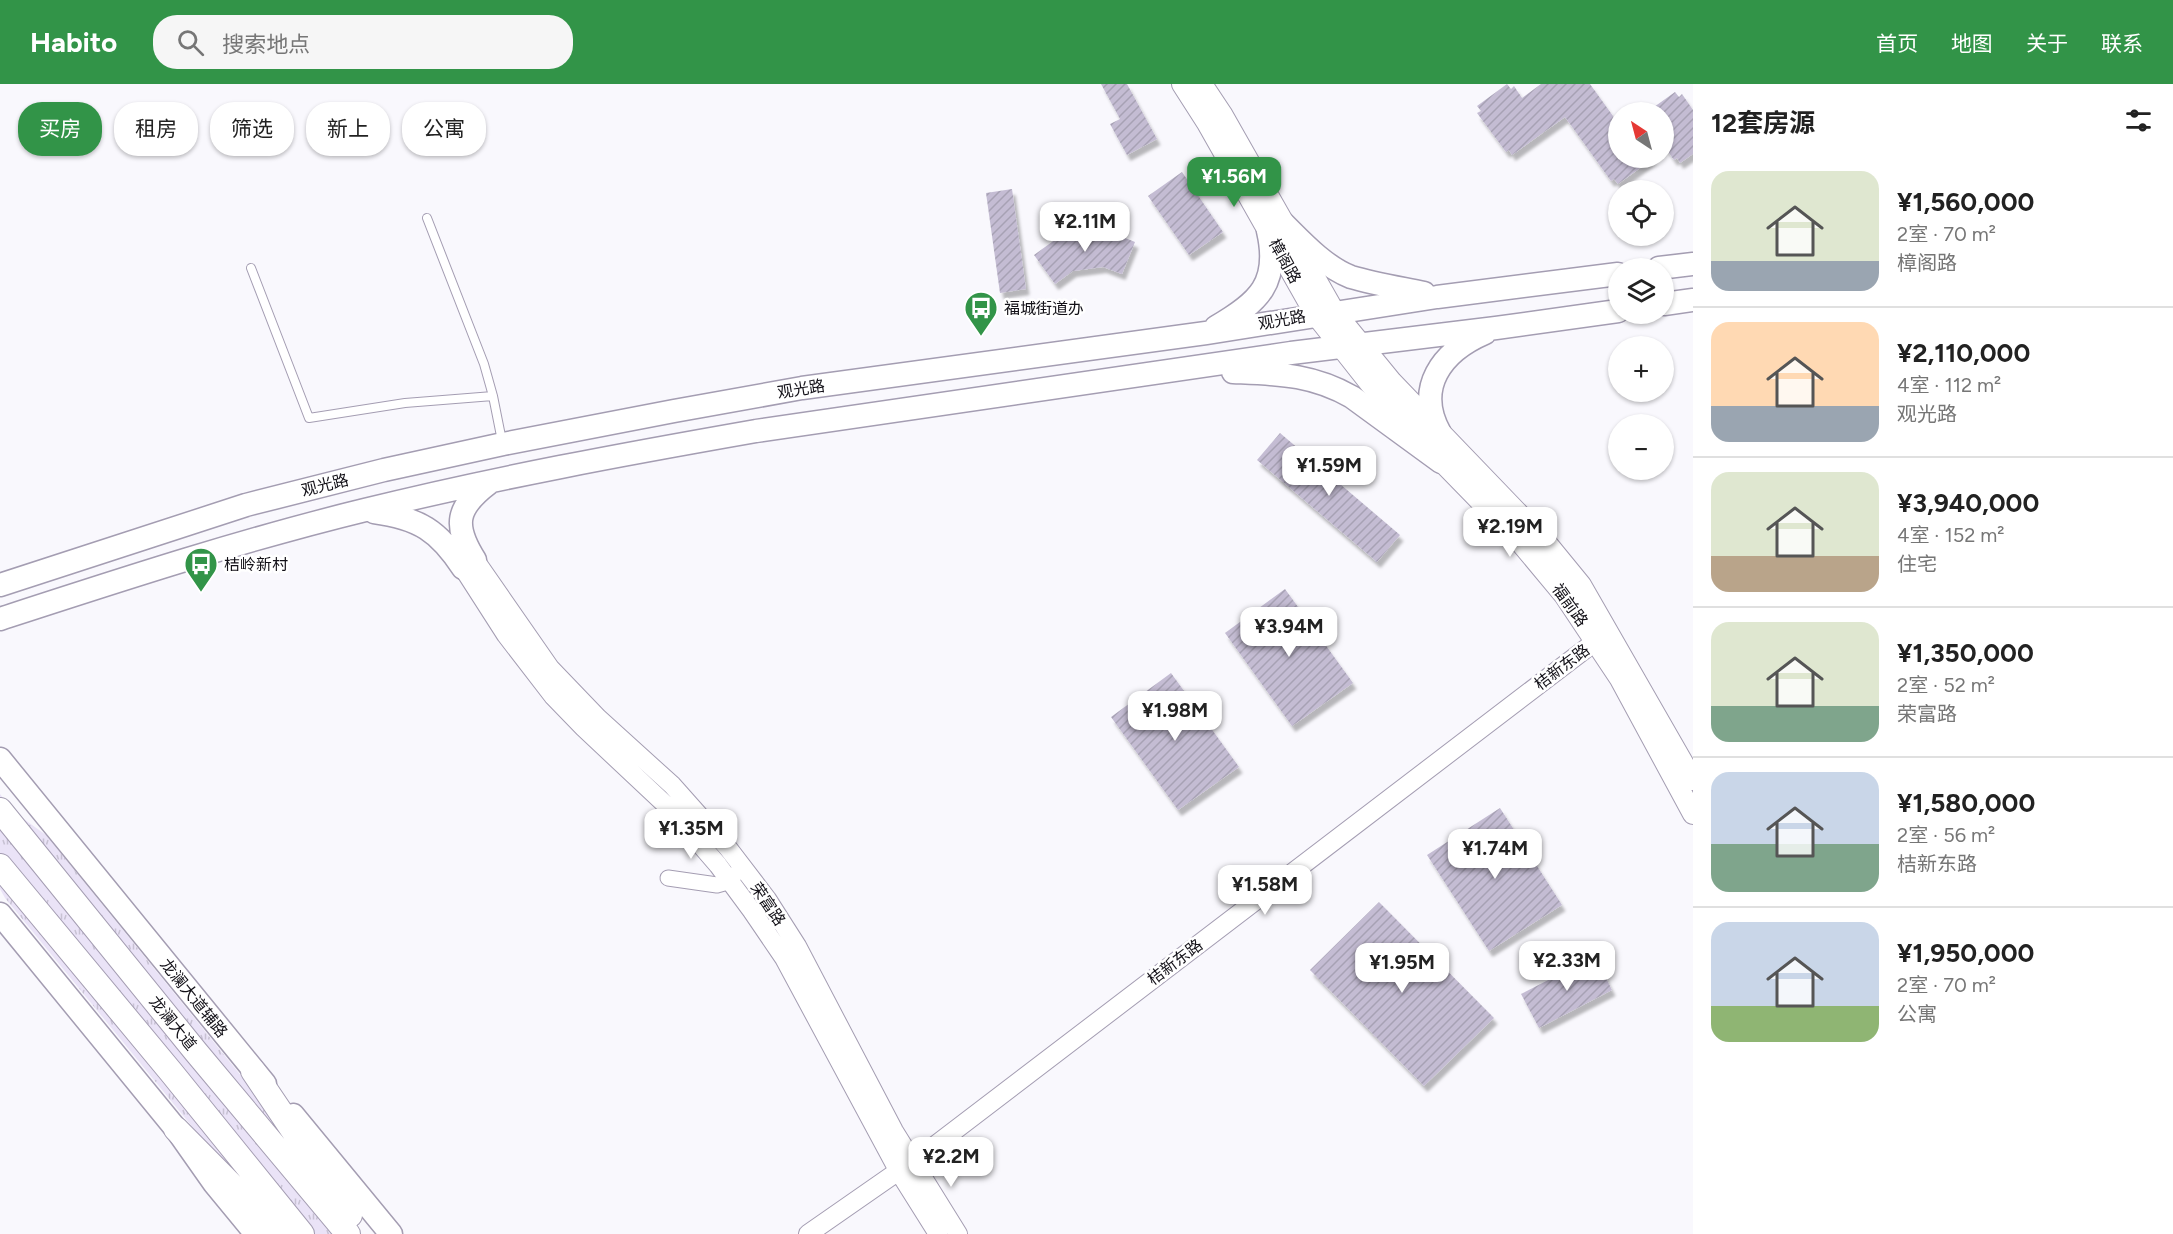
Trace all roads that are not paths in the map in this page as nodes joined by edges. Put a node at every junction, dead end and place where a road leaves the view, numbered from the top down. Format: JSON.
{"nodes":[{"id":1,"x":1182,"y":84,"type":"edge"},
{"id":2,"x":1202,"y":84,"type":"edge"},
{"id":3,"x":427,"y":219,"type":"dead end"},
{"id":4,"x":1275,"y":227,"type":"junction"},
{"id":5,"x":1693,"y":264,"type":"edge"},
{"id":6,"x":1674,"y":266,"type":"edge"},
{"id":7,"x":251,"y":268,"type":"dead end"},
{"id":8,"x":1608,"y":275,"type":"edge"},
{"id":9,"x":1437,"y":297,"type":"junction"},
{"id":10,"x":1693,"y":300,"type":"edge"},
{"id":11,"x":1674,"y":303,"type":"edge"},
{"id":12,"x":1608,"y":311,"type":"edge"},
{"id":13,"x":1324,"y":313,"type":"junction"},
{"id":14,"x":1496,"y":328,"type":"junction"},
{"id":15,"x":1206,"y":333,"type":"junction"},
{"id":16,"x":1362,"y":344,"type":"junction"},
{"id":17,"x":1340,"y":347,"type":"junction"},
{"id":18,"x":1180,"y":369,"type":"junction"},
{"id":19,"x":493,"y":396,"type":"junction"},
{"id":20,"x":1440,"y":433,"type":"junction"},
{"id":21,"x":503,"y":444,"type":"junction"},
{"id":22,"x":1442,"y":462,"type":"junction"},
{"id":23,"x":492,"y":481,"type":"junction"},
{"id":24,"x":364,"y":510,"type":"junction"},
{"id":25,"x":469,"y":564,"type":"junction"},
{"id":26,"x":0,"y":585,"type":"edge"},
{"id":27,"x":37,"y":607,"type":"junction"},
{"id":28,"x":0,"y":619,"type":"edge"},
{"id":29,"x":0,"y":635,"type":"edge"},
{"id":30,"x":1596,"y":641,"type":"junction"},
{"id":31,"x":0,"y":759,"type":"edge"},
{"id":32,"x":1693,"y":780,"type":"edge"},
{"id":33,"x":0,"y":810,"type":"edge"},
{"id":34,"x":1693,"y":814,"type":"edge"},
{"id":35,"x":0,"y":867,"type":"edge"},
{"id":36,"x":736,"y":874,"type":"junction"},
{"id":37,"x":668,"y":878,"type":"dead end"},
{"id":38,"x":0,"y":914,"type":"edge"},
{"id":39,"x":253,"y":1071,"type":"junction"},
{"id":40,"x":176,"y":1129,"type":"junction"},
{"id":41,"x":906,"y":1167,"type":"junction"},
{"id":42,"x":256,"y":1234,"type":"edge"},
{"id":43,"x":280,"y":1234,"type":"edge"},
{"id":44,"x":302,"y":1234,"type":"edge"},
{"id":45,"x":348,"y":1234,"type":"edge"},
{"id":46,"x":363,"y":1234,"type":"edge"},
{"id":47,"x":391,"y":1234,"type":"edge"},
{"id":48,"x":808,"y":1234,"type":"edge"},
{"id":49,"x":938,"y":1234,"type":"edge"},
{"id":50,"x":958,"y":1234,"type":"edge"}],
"edges":[{"from":1,"to":4,"type":"main road","name":"樟阁路"},
{"from":2,"to":4,"type":"main road","name":"樟阁路"},
{"from":3,"to":19,"type":"lane"},
{"from":4,"to":9,"type":"main road"},
{"from":4,"to":13,"type":"main road","name":"樟阁路"},
{"from":4,"to":15,"type":"main road"},
{"from":5,"to":6,"type":"main road"},
{"from":7,"to":19,"type":"lane"},
{"from":8,"to":9,"type":"main road","name":"观光路"},
{"from":9,"to":13,"type":"main road","name":"观光路"},
{"from":10,"to":11,"type":"main road"},
{"from":12,"to":14,"type":"main road","name":"观光路"},
{"from":13,"to":15,"type":"main road","name":"观光路"},
{"from":13,"to":16,"type":"main road","name":"福前路"},
{"from":13,"to":17,"type":"main road","name":"福前路"},
{"from":14,"to":16,"type":"main road","name":"观光路"},
{"from":14,"to":20,"type":"main road"},
{"from":15,"to":21,"type":"main road","name":"观光路"},
{"from":16,"to":17,"type":"main road","name":"观光路"},
{"from":16,"to":20,"type":"main road","name":"福前路"},
{"from":17,"to":18,"type":"main road","name":"观光路"},
{"from":17,"to":22,"type":"main road","name":"福前路"},
{"from":18,"to":22,"type":"main road"},
{"from":18,"to":23,"type":"main road","name":"观光路"},
{"from":19,"to":21,"type":"lane"},
{"from":20,"to":32,"type":"main road","name":"福前路"},
{"from":21,"to":26,"type":"main road","name":"观光路"},
{"from":22,"to":30,"type":"main road","name":"福前路"},
{"from":23,"to":24,"type":"main road","name":"观光路"},
{"from":23,"to":25,"type":"main road"},
{"from":24,"to":25,"type":"main road"},
{"from":24,"to":27,"type":"main road","name":"观光路"},
{"from":25,"to":36,"type":"street","name":"荣富路"},
{"from":27,"to":28,"type":"main road","name":"观光路"},
{"from":27,"to":29,"type":"main road"},
{"from":30,"to":34,"type":"main road","name":"福前路"},
{"from":30,"to":41,"type":"street","name":"桔新东路"},
{"from":31,"to":39,"type":"main road","name":"龙澜大道辅路"},
{"from":33,"to":45,"type":"highway","name":"龙澜大道"},
{"from":35,"to":44,"type":"highway","name":"龙澜大道"},
{"from":36,"to":37,"type":"street"},
{"from":36,"to":41,"type":"street","name":"荣富路"},
{"from":38,"to":40,"type":"main road"},
{"from":39,"to":46,"type":"highway"},
{"from":39,"to":47,"type":"main road","name":"龙澜大道辅路"},
{"from":40,"to":42,"type":"main road"},
{"from":40,"to":43,"type":"highway"},
{"from":41,"to":48,"type":"street","name":"桔新东路"},
{"from":41,"to":49,"type":"street","name":"荣富路"},
{"from":41,"to":50,"type":"street","name":"荣富路"}]}
